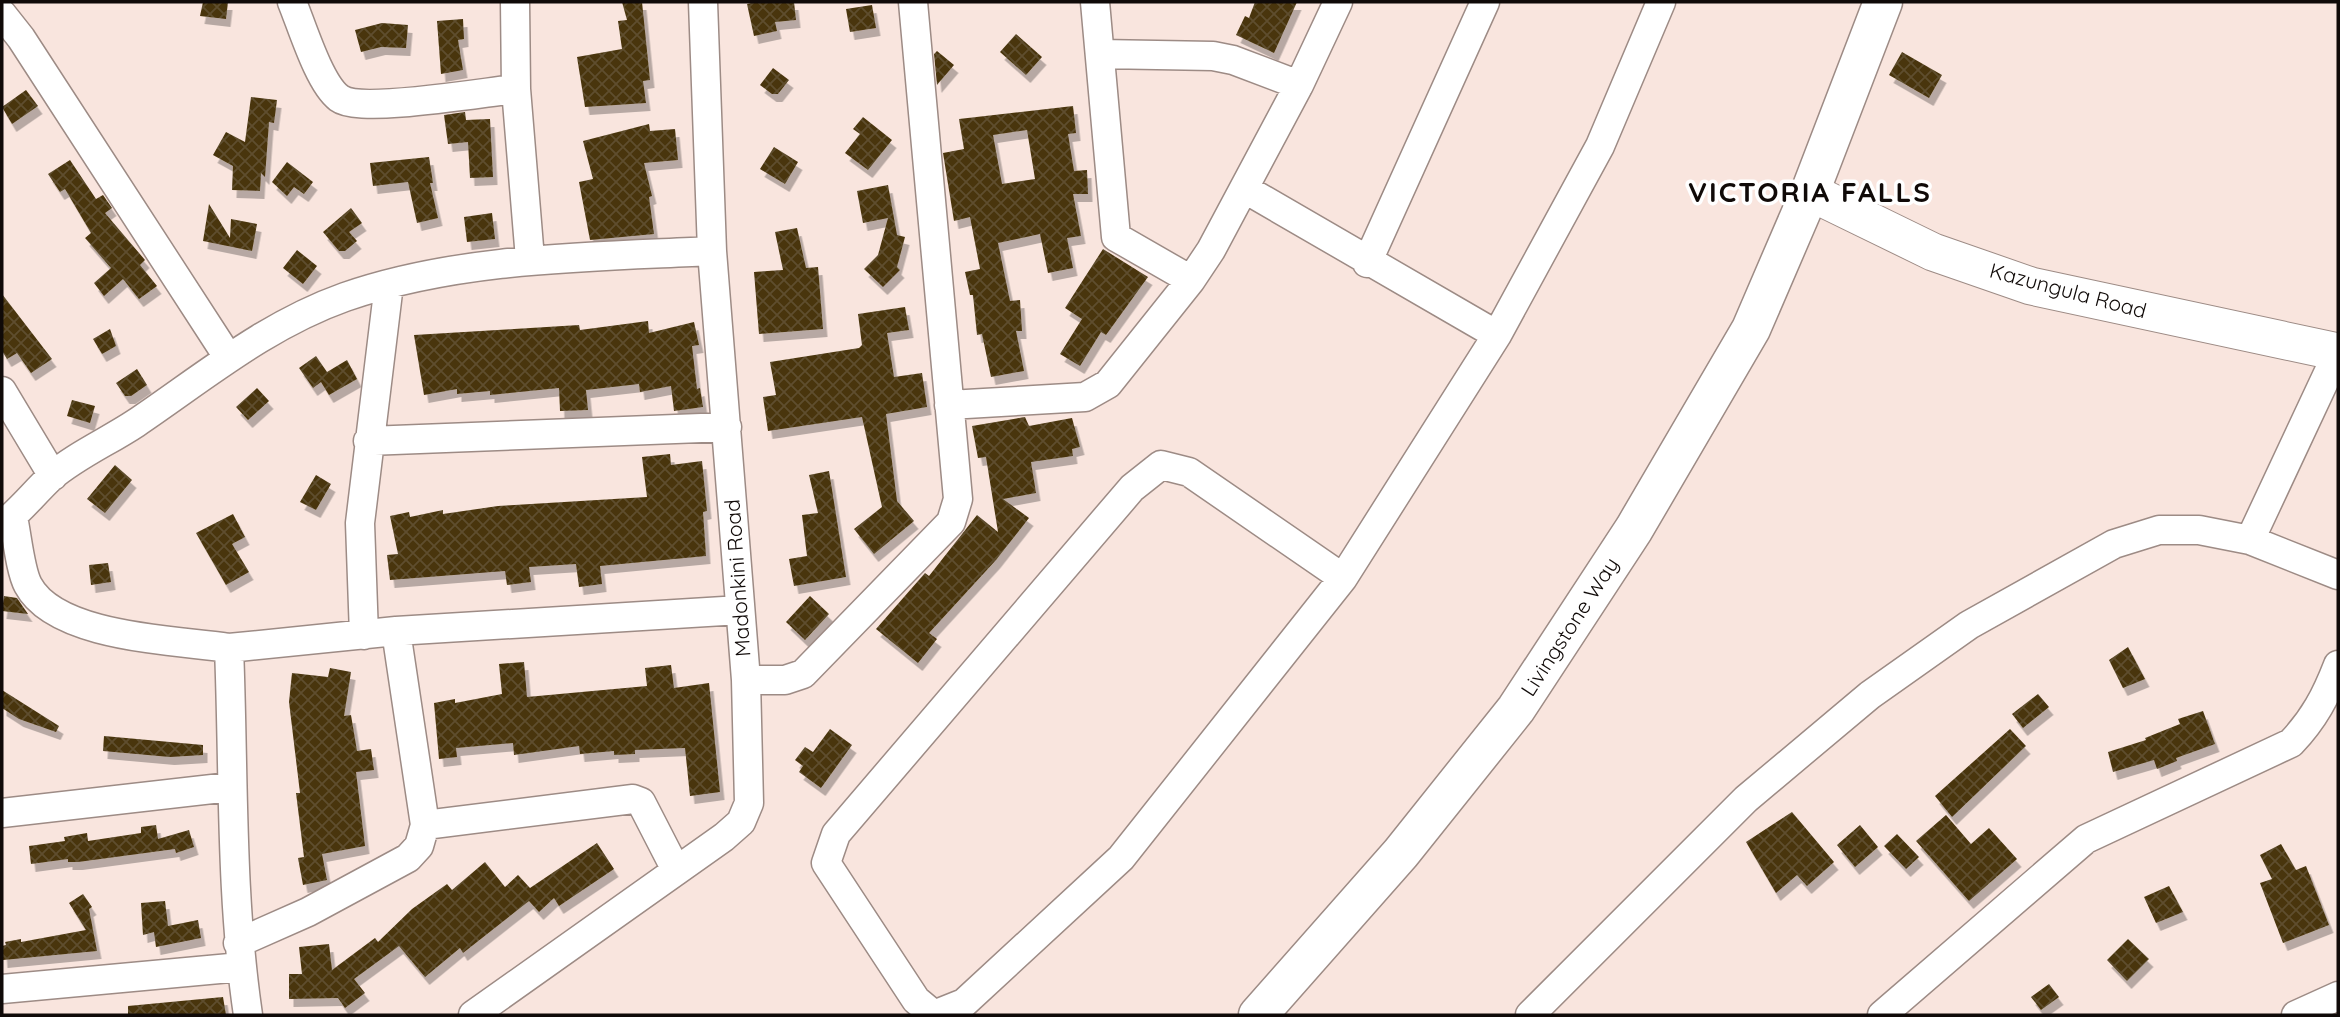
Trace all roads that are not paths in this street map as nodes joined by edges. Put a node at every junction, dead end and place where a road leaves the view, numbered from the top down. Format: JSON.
{"nodes":[{"id":1,"x":292,"y":2,"type":"edge"},
{"id":2,"x":515,"y":2,"type":"edge"},
{"id":3,"x":703,"y":2,"type":"edge"},
{"id":4,"x":913,"y":2,"type":"edge"},
{"id":5,"x":1095,"y":2,"type":"edge"},
{"id":6,"x":1338,"y":2,"type":"edge"},
{"id":7,"x":1485,"y":2,"type":"edge"},
{"id":8,"x":1661,"y":2,"type":"edge"},
{"id":9,"x":1883,"y":2,"type":"edge"},
{"id":10,"x":2,"y":13,"type":"edge"},
{"id":11,"x":1101,"y":54,"type":"junction"},
{"id":12,"x":1299,"y":85,"type":"junction"},
{"id":13,"x":516,"y":89,"type":"junction"},
{"id":14,"x":1245,"y":189,"type":"junction"},
{"id":15,"x":1810,"y":192,"type":"junction"},
{"id":16,"x":712,"y":251,"type":"junction"},
{"id":17,"x":530,"y":259,"type":"junction"},
{"id":18,"x":1367,"y":263,"type":"junction"},
{"id":19,"x":1191,"y":280,"type":"junction"},
{"id":20,"x":389,"y":284,"type":"junction"},
{"id":21,"x":1497,"y":335,"type":"junction"},
{"id":22,"x":2338,"y":352,"type":"edge"},
{"id":23,"x":228,"y":357,"type":"junction"},
{"id":24,"x":2,"y":391,"type":"edge"},
{"id":25,"x":949,"y":405,"type":"junction"},
{"id":26,"x":727,"y":427,"type":"junction"},
{"id":27,"x":368,"y":441,"type":"junction"},
{"id":28,"x":52,"y":476,"type":"junction"},
{"id":29,"x":7,"y":521,"type":"edge"},
{"id":30,"x":2250,"y":540,"type":"junction"},
{"id":31,"x":2338,"y":575,"type":"edge"},
{"id":32,"x":1343,"y":579,"type":"junction"},
{"id":33,"x":740,"y":610,"type":"junction"},
{"id":34,"x":396,"y":631,"type":"junction"},
{"id":35,"x":364,"y":635,"type":"junction"},
{"id":36,"x":229,"y":648,"type":"junction"},
{"id":37,"x":2338,"y":665,"type":"edge"},
{"id":38,"x":746,"y":680,"type":"junction"},
{"id":39,"x":230,"y":787,"type":"junction"},
{"id":40,"x":2,"y":813,"type":"edge"},
{"id":41,"x":425,"y":825,"type":"junction"},
{"id":42,"x":676,"y":870,"type":"junction"},
{"id":43,"x":239,"y":955,"type":"junction"},
{"id":44,"x":2,"y":989,"type":"edge"},
{"id":45,"x":2338,"y":996,"type":"edge"},
{"id":46,"x":248,"y":1015,"type":"edge"},
{"id":47,"x":473,"y":1015,"type":"edge"},
{"id":48,"x":1258,"y":1015,"type":"edge"},
{"id":49,"x":1530,"y":1015,"type":"edge"},
{"id":50,"x":1882,"y":1015,"type":"edge"},
{"id":51,"x":2296,"y":1015,"type":"edge"}],
"edges":[{"from":1,"to":13,"type":"street"},
{"from":2,"to":13,"type":"street"},
{"from":3,"to":16,"type":"street","name":"Madonkini Road"},
{"from":4,"to":25,"type":"street"},
{"from":5,"to":11,"type":"street"},
{"from":6,"to":12,"type":"street"},
{"from":7,"to":18,"type":"street"},
{"from":8,"to":21,"type":"street"},
{"from":9,"to":15,"type":"highway","name":"Livingstone Way"},
{"from":10,"to":23,"type":"street"},
{"from":11,"to":12,"type":"street"},
{"from":11,"to":19,"type":"street"},
{"from":12,"to":14,"type":"street"},
{"from":13,"to":17,"type":"street"},
{"from":14,"to":18,"type":"street"},
{"from":14,"to":19,"type":"street"},
{"from":15,"to":22,"type":"main road","name":"Kazungula Road"},
{"from":15,"to":48,"type":"highway","name":"Livingstone Way"},
{"from":16,"to":17,"type":"street"},
{"from":16,"to":26,"type":"street","name":"Madonkini Road"},
{"from":17,"to":20,"type":"street"},
{"from":18,"to":21,"type":"street"},
{"from":19,"to":25,"type":"street"},
{"from":20,"to":23,"type":"street"},
{"from":20,"to":27,"type":"street"},
{"from":21,"to":32,"type":"street"},
{"from":22,"to":30,"type":"street"},
{"from":23,"to":28,"type":"street"},
{"from":24,"to":28,"type":"street"},
{"from":25,"to":38,"type":"street"},
{"from":26,"to":27,"type":"street"},
{"from":26,"to":33,"type":"street","name":"Madonkini Road"},
{"from":27,"to":35,"type":"street"},
{"from":28,"to":29,"type":"street"},
{"from":29,"to":36,"type":"street"},
{"from":30,"to":31,"type":"street"},
{"from":30,"to":49,"type":"street"},
{"from":32,"to":32,"type":"street"},
{"from":33,"to":34,"type":"street"},
{"from":33,"to":38,"type":"street","name":"Madonkini Road"},
{"from":34,"to":35,"type":"street"},
{"from":34,"to":41,"type":"street"},
{"from":35,"to":36,"type":"street"},
{"from":36,"to":39,"type":"street"},
{"from":37,"to":50,"type":"street"},
{"from":38,"to":42,"type":"street","name":"Madonkini Road"},
{"from":39,"to":40,"type":"street"},
{"from":39,"to":43,"type":"street"},
{"from":41,"to":42,"type":"street"},
{"from":41,"to":43,"type":"street"},
{"from":42,"to":47,"type":"street","name":"Madonkini Road"},
{"from":43,"to":44,"type":"street"},
{"from":43,"to":46,"type":"street"},
{"from":45,"to":51,"type":"street"}]}
